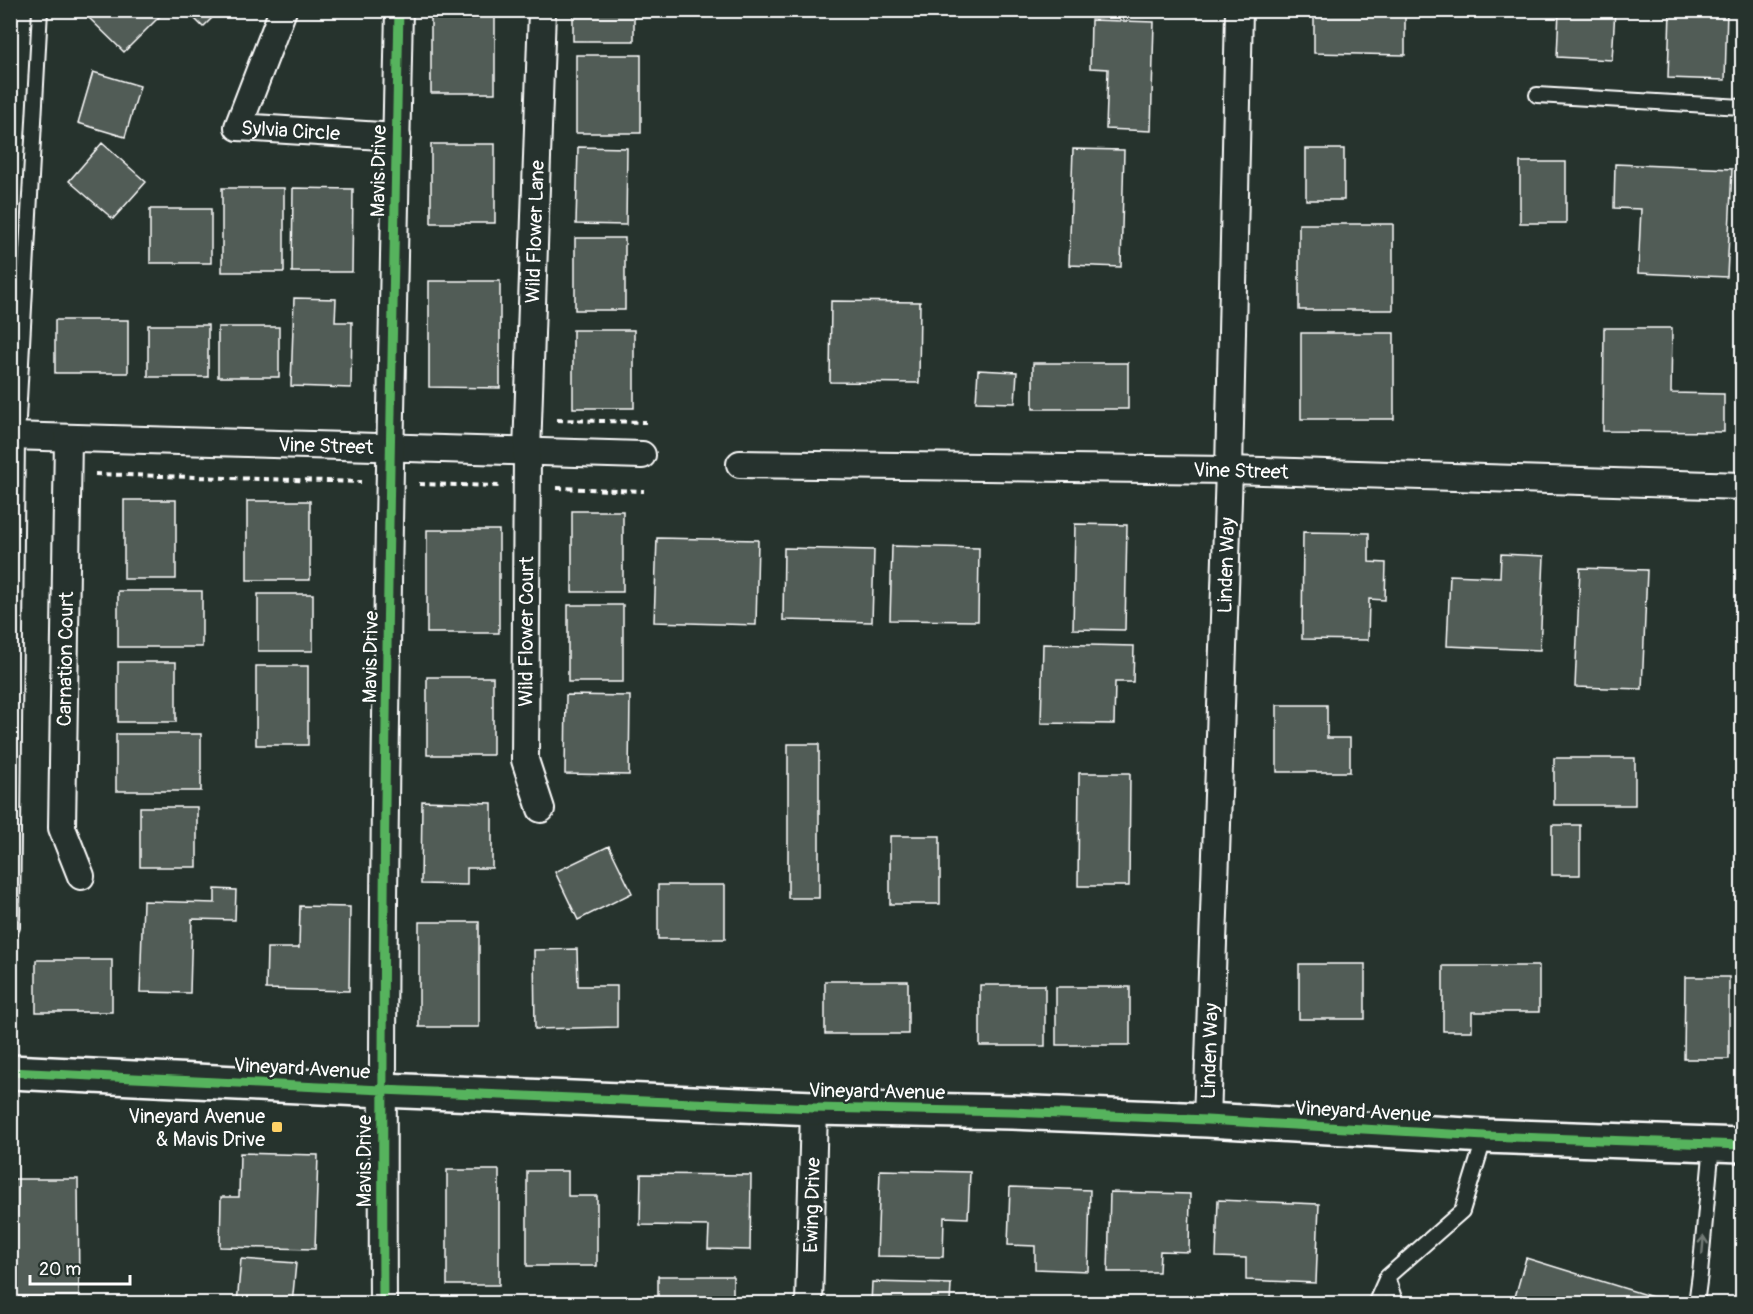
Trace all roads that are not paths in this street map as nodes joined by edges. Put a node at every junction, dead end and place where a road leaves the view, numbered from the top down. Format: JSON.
{"nodes":[{"id":1,"x":40,"y":10,"type":"edge"},
{"id":2,"x":284,"y":10,"type":"edge"},
{"id":3,"x":399,"y":10,"type":"edge"},
{"id":4,"x":542,"y":10,"type":"edge"},
{"id":5,"x":1239,"y":10,"type":"edge"},
{"id":6,"x":1537,"y":95,"type":"dead end"},
{"id":7,"x":1743,"y":107,"type":"edge"},
{"id":8,"x":397,"y":137,"type":"junction"},
{"id":9,"x":14,"y":436,"type":"edge"},
{"id":10,"x":68,"y":438,"type":"junction"},
{"id":11,"x":391,"y":448,"type":"junction"},
{"id":12,"x":527,"y":452,"type":"junction"},
{"id":13,"x":642,"y":455,"type":"dead end"},
{"id":14,"x":740,"y":464,"type":"dead end"},
{"id":15,"x":1229,"y":470,"type":"junction"},
{"id":16,"x":1743,"y":486,"type":"edge"},
{"id":17,"x":541,"y":809,"type":"dead end"},
{"id":18,"x":81,"y":876,"type":"dead end"},
{"id":19,"x":10,"y":932,"type":"edge"},
{"id":20,"x":10,"y":1072,"type":"edge"},
{"id":21,"x":382,"y":1090,"type":"junction"},
{"id":22,"x":814,"y":1108,"type":"junction"},
{"id":23,"x":1207,"y":1120,"type":"junction"},
{"id":24,"x":1485,"y":1136,"type":"junction"},
{"id":25,"x":1727,"y":1144,"type":"edge"},
{"id":26,"x":1387,"y":1277,"type":"junction"},
{"id":27,"x":383,"y":1304,"type":"edge"},
{"id":28,"x":808,"y":1304,"type":"edge"},
{"id":29,"x":1375,"y":1304,"type":"edge"},
{"id":30,"x":1396,"y":1304,"type":"edge"},
{"id":31,"x":1696,"y":1304,"type":"edge"}],
"edges":[{"from":1,"to":9,"type":"lane"},
{"from":2,"to":8,"type":"street","name":"Sylvia Circle"},
{"from":3,"to":8,"type":"street","name":"Mavis Drive"},
{"from":4,"to":12,"type":"street","name":"Wild Flower Lane"},
{"from":5,"to":15,"type":"street","name":"Linden Way"},
{"from":6,"to":7,"type":"lane"},
{"from":8,"to":11,"type":"street","name":"Mavis Drive"},
{"from":9,"to":10,"type":"street","name":"Vine Street"},
{"from":9,"to":19,"type":"lane"},
{"from":10,"to":11,"type":"street","name":"Vine Street"},
{"from":10,"to":18,"type":"street","name":"Carnation Court"},
{"from":11,"to":12,"type":"street","name":"Vine Street"},
{"from":11,"to":21,"type":"street","name":"Mavis Drive"},
{"from":12,"to":13,"type":"street","name":"Vine Street"},
{"from":12,"to":17,"type":"street","name":"Wild Flower Court"},
{"from":14,"to":15,"type":"street","name":"Vine Street"},
{"from":15,"to":16,"type":"street","name":"Vine Street"},
{"from":15,"to":23,"type":"street","name":"Linden Way"},
{"from":20,"to":21,"type":"street","name":"Vineyard Avenue"},
{"from":21,"to":22,"type":"street","name":"Vineyard Avenue"},
{"from":21,"to":27,"type":"street","name":"Mavis Drive"},
{"from":22,"to":23,"type":"street","name":"Vineyard Avenue"},
{"from":22,"to":28,"type":"street","name":"Ewing Drive"},
{"from":23,"to":24,"type":"street","name":"Vineyard Avenue"},
{"from":24,"to":25,"type":"street","name":"Vineyard Avenue"},
{"from":24,"to":26,"type":"lane"},
{"from":31,"to":25,"type":"lane","one_way":true},
{"from":26,"to":29,"type":"lane"},
{"from":26,"to":30,"type":"lane"}]}
